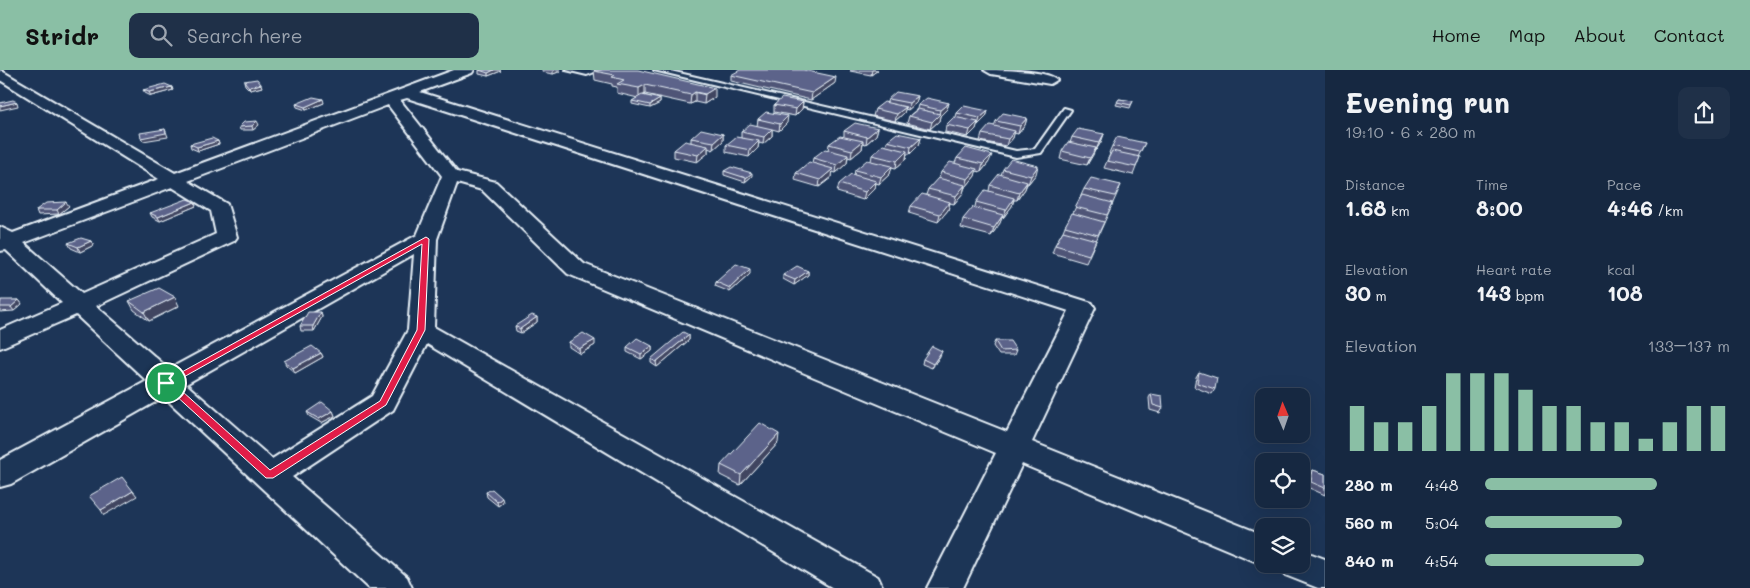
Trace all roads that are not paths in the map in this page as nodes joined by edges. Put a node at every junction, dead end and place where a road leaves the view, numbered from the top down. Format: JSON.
{"nodes":[{"id":1,"x":467,"y":70,"type":"edge"},
{"id":2,"x":569,"y":70,"type":"edge"},
{"id":3,"x":597,"y":70,"type":"edge"},
{"id":4,"x":657,"y":70,"type":"edge"},
{"id":5,"x":991,"y":70,"type":"edge"},
{"id":6,"x":0,"y":74,"type":"edge"},
{"id":7,"x":1050,"y":80,"type":"dead end"},
{"id":8,"x":399,"y":95,"type":"junction"},
{"id":9,"x":1067,"y":110,"type":"dead end"},
{"id":10,"x":451,"y":176,"type":"junction"},
{"id":11,"x":176,"y":179,"type":"junction"},
{"id":12,"x":426,"y":239,"type":"junction"},
{"id":13,"x":3,"y":240,"type":"edge"},
{"id":14,"x":80,"y":305,"type":"junction"},
{"id":15,"x":421,"y":330,"type":"junction"},
{"id":16,"x":0,"y":340,"type":"edge"},
{"id":17,"x":166,"y":383,"type":"junction"},
{"id":18,"x":1014,"y":450,"type":"junction"},
{"id":19,"x":0,"y":475,"type":"edge"},
{"id":20,"x":269,"y":476,"type":"junction"},
{"id":21,"x":1255,"y":546,"type":"edge"},
{"id":22,"x":1310,"y":569,"type":"edge"},
{"id":23,"x":1325,"y":575,"type":"edge"},
{"id":24,"x":388,"y":586,"type":"edge"},
{"id":25,"x":865,"y":588,"type":"edge"},
{"id":26,"x":945,"y":588,"type":"edge"}],
"edges":[{"from":1,"to":8,"type":"street"},
{"from":2,"to":3,"type":"lane"},
{"from":4,"to":9,"type":"lane"},
{"from":5,"to":7,"type":"street"},
{"from":6,"to":11,"type":"street"},
{"from":8,"to":10,"type":"street"},
{"from":8,"to":11,"type":"street"},
{"from":8,"to":18,"type":"street"},
{"from":10,"to":12,"type":"street"},
{"from":10,"to":18,"type":"street"},
{"from":11,"to":13,"type":"street"},
{"from":11,"to":14,"type":"street"},
{"from":12,"to":15,"type":"street"},
{"from":12,"to":17,"type":"street"},
{"from":13,"to":14,"type":"street"},
{"from":14,"to":16,"type":"street"},
{"from":14,"to":17,"type":"street"},
{"from":15,"to":20,"type":"street"},
{"from":15,"to":25,"type":"street"},
{"from":17,"to":19,"type":"street"},
{"from":17,"to":20,"type":"street"},
{"from":18,"to":21,"type":"street"},
{"from":18,"to":26,"type":"street"},
{"from":20,"to":24,"type":"street"},
{"from":22,"to":23,"type":"street"}]}
